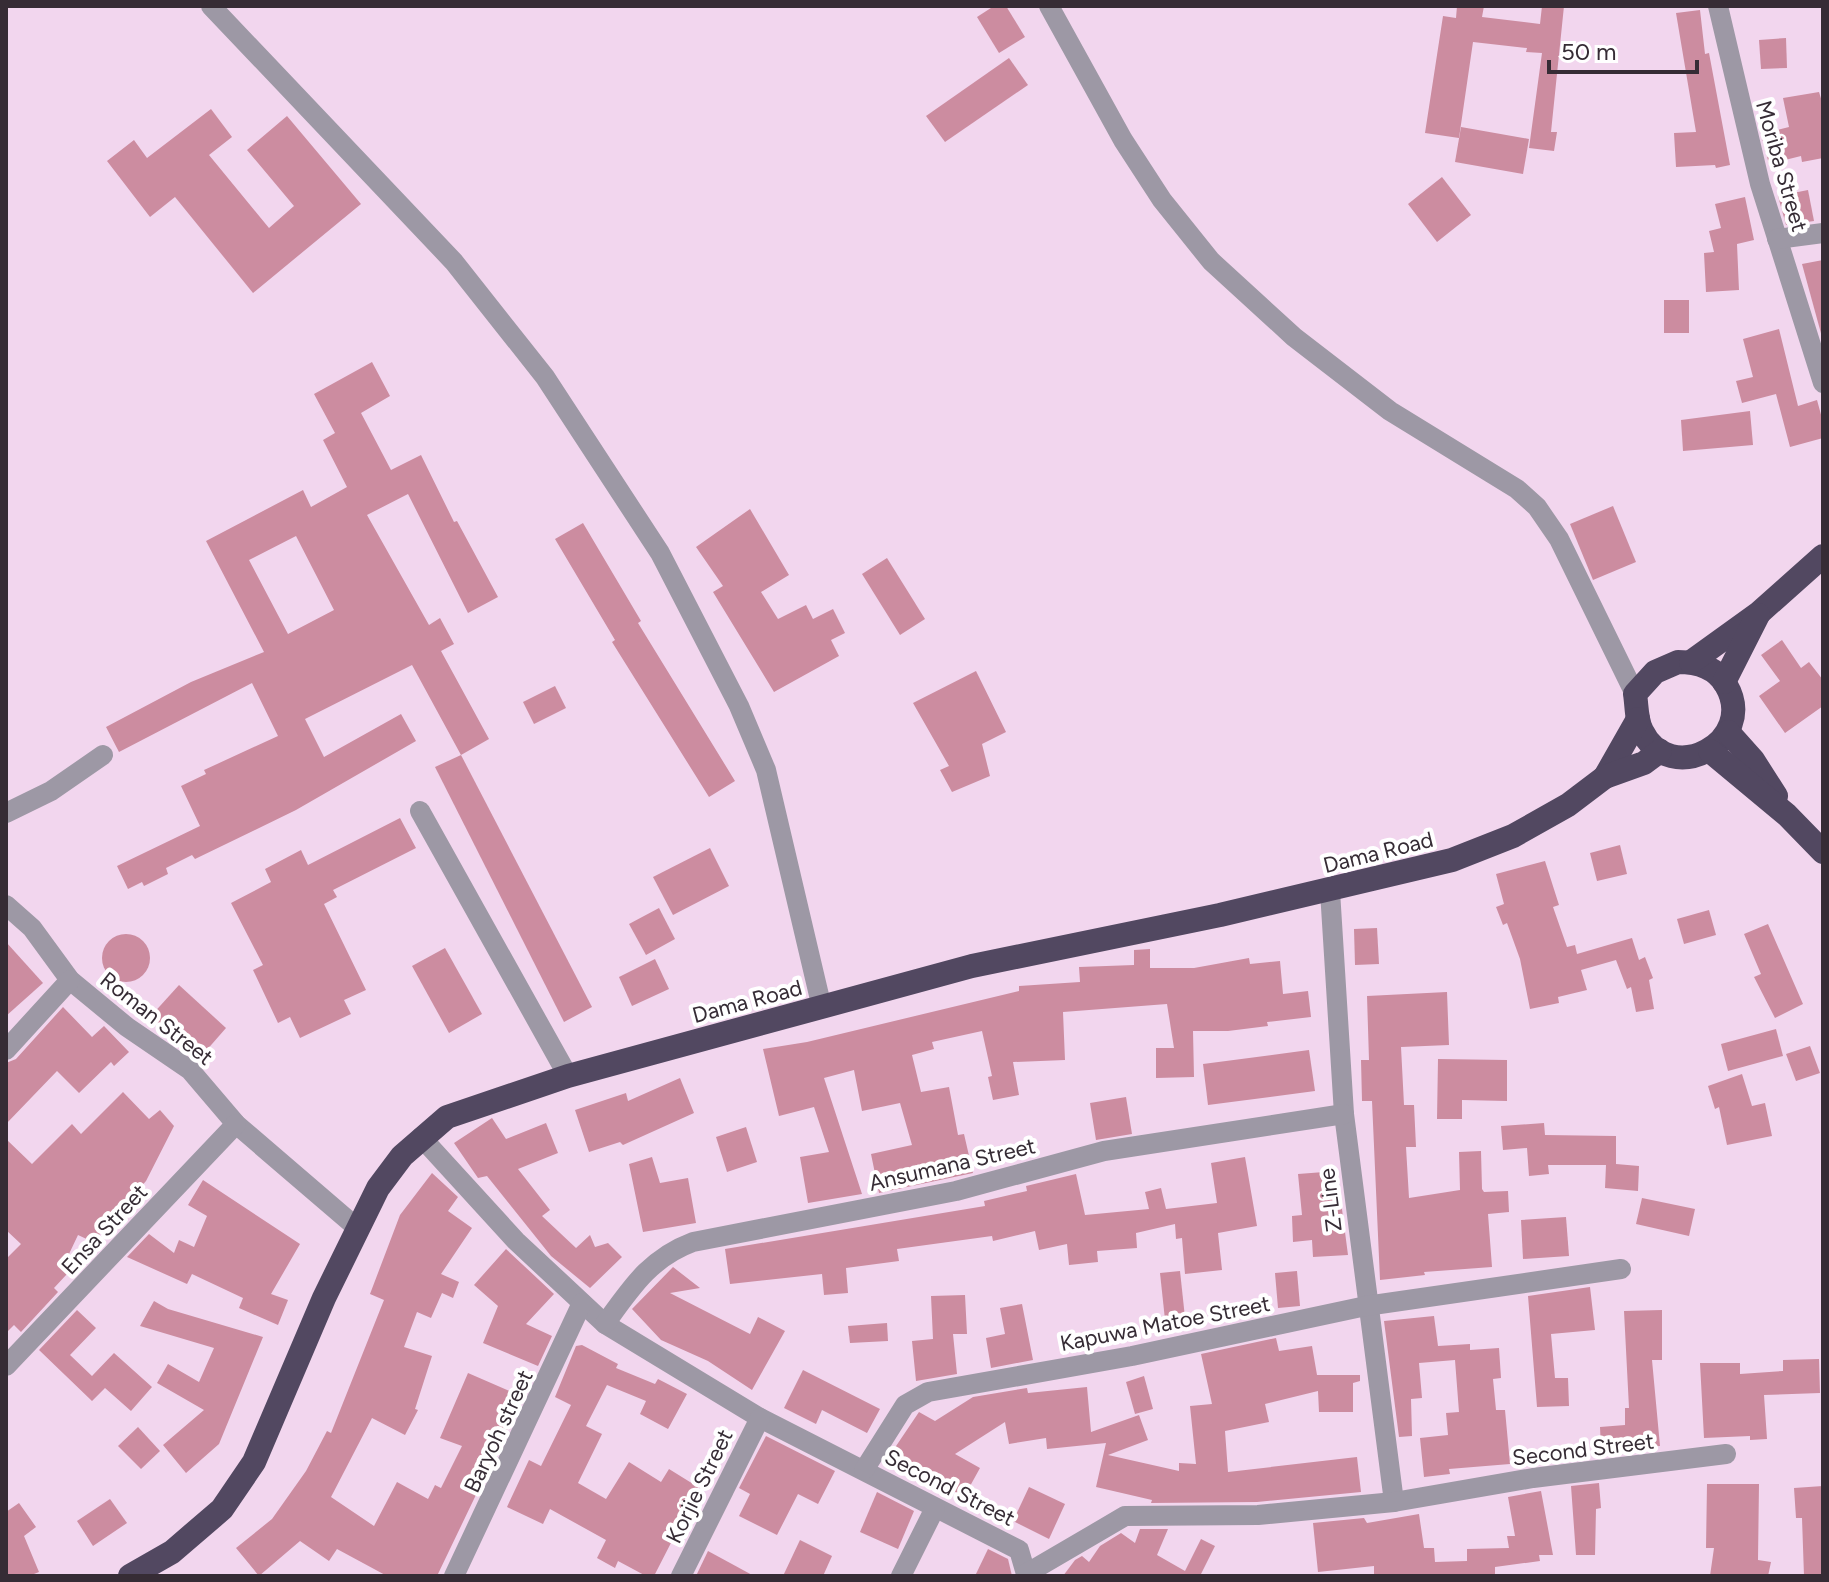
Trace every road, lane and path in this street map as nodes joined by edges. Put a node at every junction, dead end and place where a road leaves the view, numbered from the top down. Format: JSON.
{"nodes":[{"id":1,"x":211,"y":6,"type":"edge"},
{"id":2,"x":1049,"y":6,"type":"edge"},
{"id":3,"x":1718,"y":6,"type":"edge"},
{"id":4,"x":1823,"y":233,"type":"edge"},
{"id":5,"x":1777,"y":239,"type":"junction"},
{"id":6,"x":1823,"y":383,"type":"edge"},
{"id":7,"x":1823,"y":556,"type":"edge"},
{"id":8,"x":1759,"y":613,"type":"junction"},
{"id":9,"x":1691,"y":662,"type":"junction"},
{"id":10,"x":1724,"y":682,"type":"junction"},
{"id":11,"x":1635,"y":694,"type":"junction"},
{"id":12,"x":1638,"y":719,"type":"junction"},
{"id":13,"x":1728,"y":732,"type":"junction"},
{"id":14,"x":1660,"y":751,"type":"junction"},
{"id":15,"x":1710,"y":751,"type":"junction"},
{"id":16,"x":103,"y":755,"type":"dead end"},
{"id":17,"x":1605,"y":777,"type":"junction"},
{"id":18,"x":420,"y":811,"type":"dead end"},
{"id":19,"x":6,"y":813,"type":"edge"},
{"id":20,"x":1787,"y":815,"type":"junction"},
{"id":21,"x":1823,"y":852,"type":"edge"},
{"id":22,"x":1330,"y":891,"type":"junction"},
{"id":23,"x":6,"y":905,"type":"edge"},
{"id":24,"x":70,"y":980,"type":"junction"},
{"id":25,"x":822,"y":1008,"type":"junction"},
{"id":26,"x":6,"y":1050,"type":"edge"},
{"id":27,"x":568,"y":1076,"type":"junction"},
{"id":28,"x":1344,"y":1114,"type":"junction"},
{"id":29,"x":236,"y":1124,"type":"junction"},
{"id":30,"x":421,"y":1137,"type":"junction"},
{"id":31,"x":356,"y":1227,"type":"junction"},
{"id":32,"x":1621,"y":1269,"type":"dead end"},
{"id":33,"x":582,"y":1303,"type":"junction"},
{"id":34,"x":1366,"y":1306,"type":"junction"},
{"id":35,"x":605,"y":1324,"type":"junction"},
{"id":36,"x":6,"y":1366,"type":"edge"},
{"id":37,"x":760,"y":1418,"type":"junction"},
{"id":38,"x":1726,"y":1454,"type":"dead end"},
{"id":39,"x":864,"y":1470,"type":"junction"},
{"id":40,"x":1394,"y":1502,"type":"junction"},
{"id":41,"x":935,"y":1508,"type":"junction"},
{"id":42,"x":1028,"y":1575,"type":"edge"},
{"id":43,"x":130,"y":1576,"type":"edge"},
{"id":44,"x":454,"y":1576,"type":"edge"},
{"id":45,"x":681,"y":1576,"type":"edge"},
{"id":46,"x":901,"y":1576,"type":"edge"}],
"edges":[{"from":1,"to":25,"type":"street"},
{"from":2,"to":11,"type":"street"},
{"from":3,"to":5,"type":"street","name":"Moriba Street"},
{"from":4,"to":5,"type":"street"},
{"from":5,"to":6,"type":"street","name":"Moriba Street"},
{"from":7,"to":8,"type":"highway"},
{"from":8,"to":9,"type":"highway"},
{"from":8,"to":10,"type":"highway"},
{"from":9,"to":10,"type":"highway"},
{"from":9,"to":11,"type":"highway"},
{"from":10,"to":13,"type":"highway"},
{"from":11,"to":12,"type":"highway"},
{"from":12,"to":14,"type":"highway"},
{"from":12,"to":17,"type":"highway"},
{"from":13,"to":15,"type":"highway"},
{"from":13,"to":20,"type":"highway"},
{"from":14,"to":15,"type":"highway"},
{"from":14,"to":17,"type":"highway"},
{"from":15,"to":20,"type":"highway"},
{"from":16,"to":19,"type":"street"},
{"from":17,"to":22,"type":"highway","name":"Dama Road"},
{"from":18,"to":27,"type":"street"},
{"from":20,"to":21,"type":"highway"},
{"from":22,"to":25,"type":"highway","name":"Dama Road"},
{"from":22,"to":28,"type":"street","name":"Z-Line"},
{"from":23,"to":24,"type":"street","name":"Roman Street"},
{"from":24,"to":26,"type":"street"},
{"from":24,"to":29,"type":"street","name":"Roman Street"},
{"from":25,"to":27,"type":"highway","name":"Dama Road"},
{"from":27,"to":30,"type":"highway","name":"Dama Road"},
{"from":28,"to":34,"type":"street","name":"Z-Line"},
{"from":28,"to":35,"type":"street","name":"Ansumana Street"},
{"from":29,"to":31,"type":"street","name":"Roman Street"},
{"from":29,"to":36,"type":"street","name":"Ensa Street"},
{"from":30,"to":31,"type":"highway","name":"Dama Road"},
{"from":30,"to":33,"type":"street","name":"Second Street"},
{"from":31,"to":43,"type":"highway","name":"Dama Road"},
{"from":32,"to":34,"type":"street","name":"Kapuwa Matoe Street"},
{"from":33,"to":35,"type":"street","name":"Second Street"},
{"from":33,"to":44,"type":"street","name":"Baryoh street"},
{"from":34,"to":39,"type":"street","name":"Kapuwa Matoe Street"},
{"from":34,"to":40,"type":"street","name":"Z-Line"},
{"from":35,"to":37,"type":"street","name":"Second Street"},
{"from":37,"to":39,"type":"street","name":"Second Street"},
{"from":37,"to":45,"type":"street","name":"Korjie Street"},
{"from":38,"to":40,"type":"street","name":"Second Street"},
{"from":39,"to":41,"type":"street","name":"Second Street"},
{"from":40,"to":42,"type":"street","name":"Second Street"},
{"from":41,"to":42,"type":"street","name":"Second Street"},
{"from":41,"to":46,"type":"street"}]}
